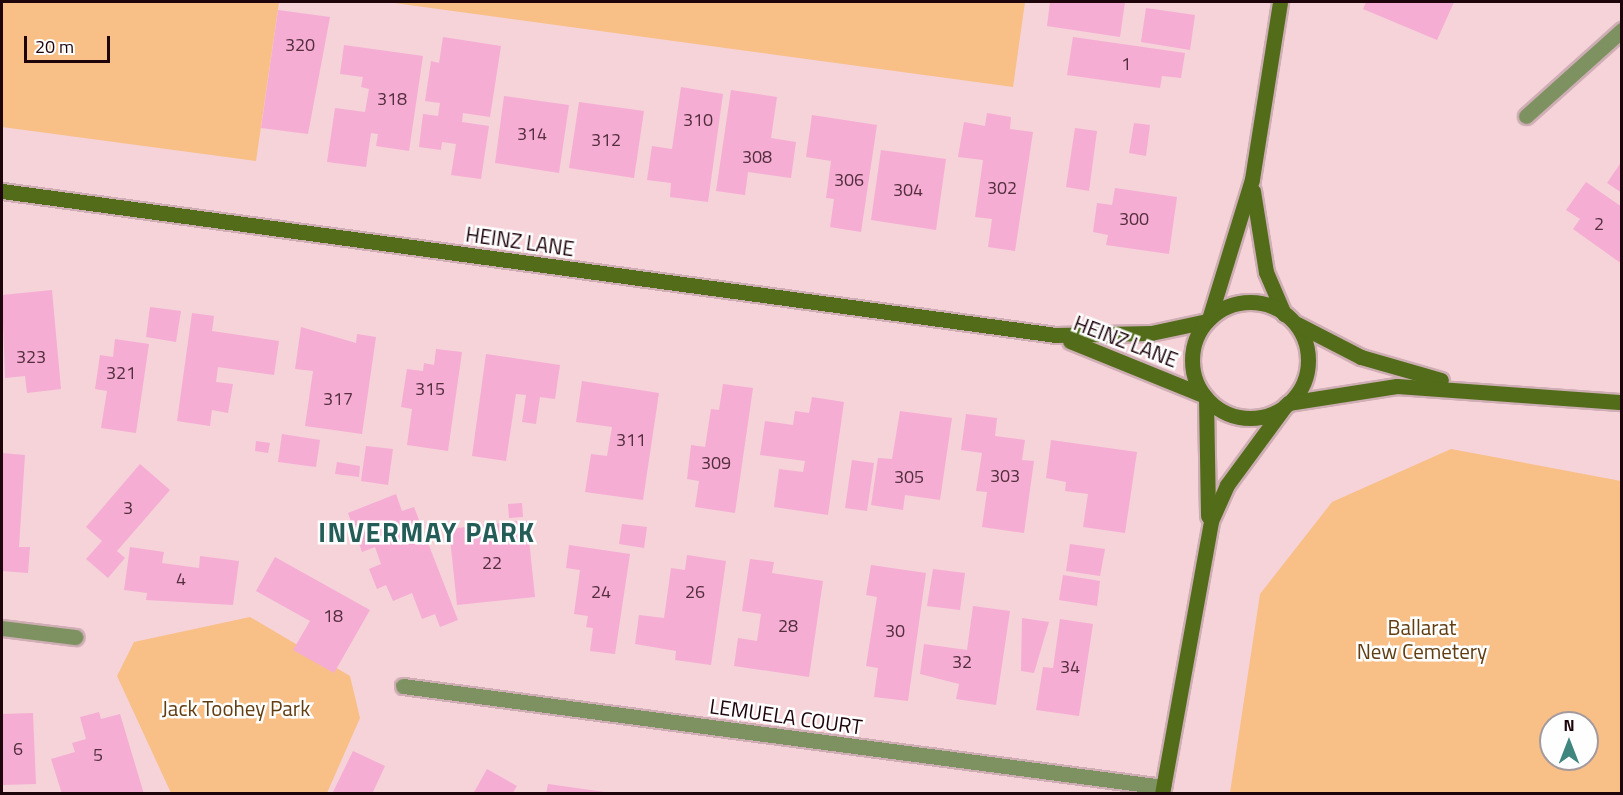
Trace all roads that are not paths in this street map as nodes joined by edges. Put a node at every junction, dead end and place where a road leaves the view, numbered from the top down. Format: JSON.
{"nodes":[{"id":1,"x":1280,"y":2,"type":"edge"},
{"id":2,"x":1622,"y":30,"type":"edge"},
{"id":3,"x":1526,"y":116,"type":"dead end"},
{"id":4,"x":1252,"y":179,"type":"junction"},
{"id":5,"x":2,"y":191,"type":"edge"},
{"id":6,"x":1288,"y":317,"type":"junction"},
{"id":7,"x":1208,"y":320,"type":"junction"},
{"id":8,"x":1032,"y":333,"type":"junction"},
{"id":9,"x":1503,"y":391,"type":"junction"},
{"id":10,"x":1204,"y":397,"type":"junction"},
{"id":11,"x":1622,"y":402,"type":"edge"},
{"id":12,"x":1287,"y":404,"type":"junction"},
{"id":13,"x":1204,"y":546,"type":"junction"},
{"id":14,"x":2,"y":628,"type":"edge"},
{"id":15,"x":75,"y":637,"type":"dead end"},
{"id":16,"x":403,"y":686,"type":"dead end"},
{"id":17,"x":1163,"y":790,"type":"edge"}],
"edges":[{"from":1,"to":4,"type":"street"},
{"from":2,"to":3,"type":"street"},
{"from":4,"to":6,"type":"street"},
{"from":4,"to":7,"type":"street"},
{"from":5,"to":8,"type":"street","name":"HEINZ LANE"},
{"from":6,"to":7,"type":"street"},
{"from":6,"to":9,"type":"street"},
{"from":6,"to":12,"type":"street"},
{"from":7,"to":8,"type":"street","name":"HEINZ LANE"},
{"from":7,"to":10,"type":"street"},
{"from":8,"to":10,"type":"street","name":"HEINZ LANE"},
{"from":9,"to":11,"type":"street"},
{"from":9,"to":12,"type":"street"},
{"from":10,"to":12,"type":"street"},
{"from":10,"to":13,"type":"street"},
{"from":12,"to":13,"type":"street"},
{"from":13,"to":17,"type":"street"},
{"from":14,"to":15,"type":"street"},
{"from":16,"to":17,"type":"street","name":"LEMUELA COURT"}]}
